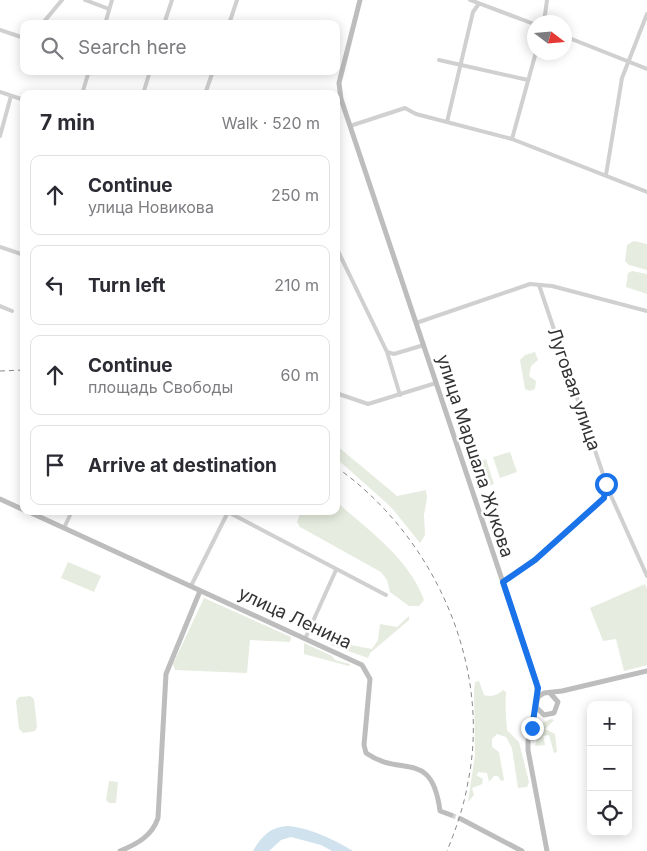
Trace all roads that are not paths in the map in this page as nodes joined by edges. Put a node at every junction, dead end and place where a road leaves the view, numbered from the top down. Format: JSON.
{"nodes":[{"id":1,"x":62,"y":0,"type":"edge"},
{"id":2,"x":85,"y":0,"type":"edge"},
{"id":3,"x":112,"y":0,"type":"edge"},
{"id":4,"x":172,"y":0,"type":"edge"},
{"id":5,"x":237,"y":0,"type":"edge"},
{"id":6,"x":360,"y":0,"type":"edge"},
{"id":7,"x":470,"y":0,"type":"edge"},
{"id":8,"x":547,"y":0,"type":"edge"},
{"id":9,"x":478,"y":5,"type":"junction"},
{"id":10,"x":109,"y":9,"type":"junction"},
{"id":11,"x":647,"y":14,"type":"edge"},
{"id":12,"x":545,"y":15,"type":"edge"},
{"id":13,"x":45,"y":20,"type":"edge"},
{"id":14,"x":106,"y":20,"type":"edge"},
{"id":15,"x":165,"y":20,"type":"edge"},
{"id":16,"x":230,"y":20,"type":"edge"},
{"id":17,"x":527,"y":22,"type":"edge"},
{"id":18,"x":0,"y":30,"type":"edge"},
{"id":19,"x":20,"y":37,"type":"edge"},
{"id":20,"x":572,"y":39,"type":"edge"},
{"id":21,"x":439,"y":60,"type":"dead end"},
{"id":22,"x":534,"y":60,"type":"edge"},
{"id":23,"x":628,"y":61,"type":"junction"},
{"id":24,"x":460,"y":65,"type":"junction"},
{"id":25,"x":647,"y":69,"type":"edge"},
{"id":26,"x":88,"y":75,"type":"edge"},
{"id":27,"x":149,"y":75,"type":"edge"},
{"id":28,"x":212,"y":75,"type":"edge"},
{"id":29,"x":528,"y":80,"type":"junction"},
{"id":30,"x":340,"y":83,"type":"junction"},
{"id":31,"x":83,"y":90,"type":"edge"},
{"id":32,"x":143,"y":90,"type":"edge"},
{"id":33,"x":207,"y":90,"type":"edge"},
{"id":34,"x":338,"y":90,"type":"edge"},
{"id":35,"x":0,"y":92,"type":"edge"},
{"id":36,"x":12,"y":96,"type":"junction"},
{"id":37,"x":20,"y":99,"type":"edge"},
{"id":38,"x":447,"y":122,"type":"junction"},
{"id":39,"x":350,"y":126,"type":"junction"},
{"id":40,"x":0,"y":136,"type":"edge"},
{"id":41,"x":512,"y":138,"type":"junction"},
{"id":42,"x":606,"y":175,"type":"junction"},
{"id":43,"x":647,"y":192,"type":"edge"},
{"id":44,"x":0,"y":247,"type":"edge"},
{"id":45,"x":20,"y":254,"type":"edge"},
{"id":46,"x":340,"y":254,"type":"edge"},
{"id":47,"x":539,"y":285,"type":"junction"},
{"id":48,"x":0,"y":306,"type":"edge"},
{"id":49,"x":12,"y":311,"type":"dead end"},
{"id":50,"x":647,"y":311,"type":"edge"},
{"id":51,"x":416,"y":323,"type":"junction"},
{"id":52,"x":424,"y":345,"type":"junction"},
{"id":53,"x":387,"y":352,"type":"junction"},
{"id":54,"x":436,"y":383,"type":"junction"},
{"id":55,"x":340,"y":394,"type":"edge"},
{"id":56,"x":400,"y":395,"type":"junction"},
{"id":57,"x":607,"y":486,"type":"junction"},
{"id":58,"x":0,"y":499,"type":"edge"},
{"id":59,"x":20,"y":508,"type":"edge"},
{"id":60,"x":36,"y":515,"type":"edge"},
{"id":61,"x":70,"y":515,"type":"edge"},
{"id":62,"x":226,"y":515,"type":"edge"},
{"id":63,"x":233,"y":515,"type":"edge"},
{"id":64,"x":64,"y":528,"type":"junction"},
{"id":65,"x":336,"y":570,"type":"junction"},
{"id":66,"x":647,"y":576,"type":"edge"},
{"id":67,"x":503,"y":582,"type":"junction"},
{"id":68,"x":191,"y":586,"type":"junction"},
{"id":69,"x":200,"y":591,"type":"junction"},
{"id":70,"x":386,"y":595,"type":"dead end"},
{"id":71,"x":305,"y":639,"type":"junction"},
{"id":72,"x":647,"y":671,"type":"edge"},
{"id":73,"x":539,"y":689,"type":"junction"},
{"id":74,"x":562,"y":691,"type":"junction"},
{"id":75,"x":548,"y":692,"type":"junction"},
{"id":76,"x":538,"y":696,"type":"junction"},
{"id":77,"x":557,"y":699,"type":"junction"},
{"id":78,"x":536,"y":707,"type":"junction"},
{"id":79,"x":544,"y":715,"type":"junction"},
{"id":80,"x":534,"y":722,"type":"junction"},
{"id":81,"x":451,"y":815,"type":"tunnel mouth"},
{"id":82,"x":461,"y":819,"type":"tunnel mouth"},
{"id":83,"x":545,"y":843,"type":"junction"},
{"id":84,"x":120,"y":851,"type":"edge"},
{"id":85,"x":522,"y":851,"type":"edge"},
{"id":86,"x":540,"y":851,"type":"edge"},
{"id":87,"x":547,"y":851,"type":"edge"}],
"edges":[{"from":1,"to":13,"type":"street"},
{"from":2,"to":10,"type":"street"},
{"from":3,"to":10,"type":"street"},
{"from":4,"to":15,"type":"street"},
{"from":5,"to":16,"type":"street"},
{"from":6,"to":30,"type":"street","name":"улица Маршала Жукова"},
{"from":7,"to":9,"type":"street"},
{"from":8,"to":12,"type":"street"},
{"from":9,"to":17,"type":"street"},
{"from":9,"to":24,"type":"street"},
{"from":10,"to":14,"type":"street"},
{"from":11,"to":23,"type":"street"},
{"from":18,"to":19,"type":"street"},
{"from":20,"to":23,"type":"street"},
{"from":21,"to":24,"type":"street"},
{"from":22,"to":29,"type":"street"},
{"from":23,"to":25,"type":"street"},
{"from":23,"to":42,"type":"street"},
{"from":24,"to":29,"type":"street"},
{"from":24,"to":38,"type":"street"},
{"from":26,"to":31,"type":"street"},
{"from":27,"to":32,"type":"street"},
{"from":28,"to":33,"type":"street"},
{"from":29,"to":41,"type":"street"},
{"from":30,"to":34,"type":"street","name":"улица Маршала Жукова"},
{"from":30,"to":39,"type":"street","name":"улица Маршала Жукова"},
{"from":35,"to":36,"type":"street"},
{"from":36,"to":37,"type":"street"},
{"from":36,"to":40,"type":"street"},
{"from":38,"to":39,"type":"street"},
{"from":38,"to":41,"type":"street"},
{"from":39,"to":51,"type":"street","name":"улица Маршала Жукова"},
{"from":41,"to":42,"type":"street"},
{"from":42,"to":43,"type":"street"},
{"from":44,"to":45,"type":"street"},
{"from":46,"to":53,"type":"street"},
{"from":47,"to":50,"type":"street"},
{"from":47,"to":51,"type":"street"},
{"from":47,"to":57,"type":"street","name":"Луговая улица"},
{"from":48,"to":49,"type":"street"},
{"from":51,"to":52,"type":"street","name":"улица Маршала Жукова"},
{"from":52,"to":53,"type":"street","name":"улица Маршала Жукова"},
{"from":52,"to":54,"type":"street","name":"улица Маршала Жукова"},
{"from":53,"to":56,"type":"street"},
{"from":54,"to":56,"type":"street"},
{"from":54,"to":67,"type":"street","name":"улица Маршала Жукова"},
{"from":55,"to":56,"type":"street"},
{"from":57,"to":66,"type":"street"},
{"from":57,"to":67,"type":"street","name":"Луговая улица"},
{"from":58,"to":59,"type":"street"},
{"from":60,"to":64,"type":"street","name":"улица Ленина"},
{"from":61,"to":64,"type":"street"},
{"from":62,"to":68,"type":"street"},
{"from":63,"to":65,"type":"street"},
{"from":64,"to":68,"type":"street","name":"улица Ленина"},
{"from":65,"to":70,"type":"street"},
{"from":65,"to":71,"type":"street"},
{"from":67,"to":73,"type":"street","name":"улица Маршала Жукова"},
{"from":68,"to":69,"type":"street","name":"улица Ленина"},
{"from":69,"to":71,"type":"street","name":"улица Ленина"},
{"from":69,"to":84,"type":"street"},
{"from":71,"to":81,"type":"street","name":"улица Ленина"},
{"from":72,"to":74,"type":"street"},
{"from":73,"to":75,"type":"street"},
{"from":73,"to":76,"type":"street","name":"улица Маршала Жукова"},
{"from":74,"to":75,"type":"street"},
{"from":74,"to":77,"type":"street"},
{"from":75,"to":76,"type":"street"},
{"from":75,"to":77,"type":"street"},
{"from":76,"to":78,"type":"street"},
{"from":77,"to":79,"type":"street"},
{"from":78,"to":79,"type":"street"},
{"from":78,"to":80,"type":"street"},
{"from":79,"to":80,"type":"street"},
{"from":80,"to":83,"type":"street"},
{"from":82,"to":85,"type":"street"},
{"from":83,"to":86,"type":"street"},
{"from":83,"to":87,"type":"street"}]}
